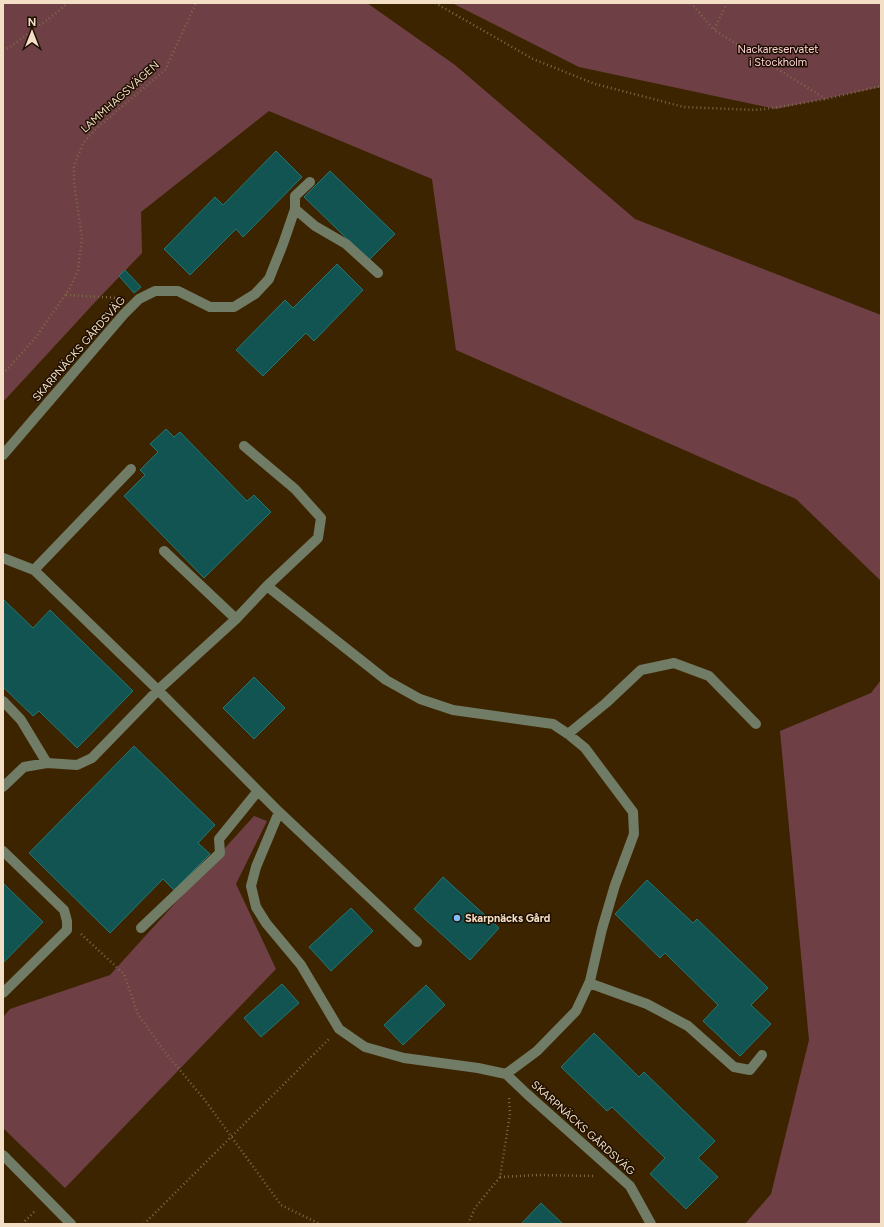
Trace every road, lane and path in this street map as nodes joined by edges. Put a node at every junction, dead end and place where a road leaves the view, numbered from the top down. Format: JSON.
{"nodes":[{"id":1,"x":68,"y":3,"type":"edge"},
{"id":2,"x":196,"y":3,"type":"edge"},
{"id":3,"x":435,"y":3,"type":"edge"},
{"id":4,"x":691,"y":3,"type":"edge"},
{"id":5,"x":727,"y":3,"type":"edge"},
{"id":6,"x":714,"y":30,"type":"junction"},
{"id":7,"x":3,"y":50,"type":"edge"},
{"id":8,"x":881,"y":86,"type":"edge"},
{"id":9,"x":826,"y":99,"type":"junction"},
{"id":10,"x":310,"y":182,"type":"dead end"},
{"id":11,"x":295,"y":209,"type":"junction"},
{"id":12,"x":378,"y":273,"type":"dead end"},
{"id":13,"x":65,"y":295,"type":"junction"},
{"id":14,"x":139,"y":299,"type":"junction"},
{"id":15,"x":3,"y":374,"type":"edge"},
{"id":16,"x":244,"y":446,"type":"dead end"},
{"id":17,"x":3,"y":455,"type":"edge"},
{"id":18,"x":131,"y":469,"type":"dead end"},
{"id":19,"x":164,"y":551,"type":"dead end"},
{"id":20,"x":3,"y":558,"type":"edge"},
{"id":21,"x":34,"y":570,"type":"junction"},
{"id":22,"x":267,"y":586,"type":"junction"},
{"id":23,"x":236,"y":618,"type":"junction"},
{"id":24,"x":158,"y":690,"type":"junction"},
{"id":25,"x":3,"y":700,"type":"edge"},
{"id":26,"x":756,"y":724,"type":"dead end"},
{"id":27,"x":568,"y":734,"type":"junction"},
{"id":28,"x":47,"y":763,"type":"junction"},
{"id":29,"x":3,"y":788,"type":"edge"},
{"id":30,"x":258,"y":791,"type":"junction"},
{"id":31,"x":279,"y":812,"type":"junction"},
{"id":32,"x":3,"y":851,"type":"edge"},
{"id":33,"x":67,"y":921,"type":"junction"},
{"id":34,"x":141,"y":928,"type":"dead end"},
{"id":35,"x":417,"y":942,"type":"dead end"},
{"id":36,"x":589,"y":983,"type":"junction"},
{"id":37,"x":3,"y":992,"type":"edge"},
{"id":38,"x":339,"y":1029,"type":"junction"},
{"id":39,"x":762,"y":1056,"type":"dead end"},
{"id":40,"x":506,"y":1074,"type":"junction"},
{"id":41,"x":231,"y":1136,"type":"junction"},
{"id":42,"x":3,"y":1155,"type":"edge"},
{"id":43,"x":618,"y":1176,"type":"junction"},
{"id":44,"x":500,"y":1177,"type":"junction"},
{"id":45,"x":71,"y":1224,"type":"edge"},
{"id":46,"x":144,"y":1224,"type":"edge"},
{"id":47,"x":320,"y":1224,"type":"edge"},
{"id":48,"x":468,"y":1224,"type":"edge"},
{"id":49,"x":650,"y":1224,"type":"edge"}],
"edges":[{"from":1,"to":7,"type":"path"},
{"from":2,"to":13,"type":"path","name":"LAMMHAGSVÄGEN"},
{"from":3,"to":9,"type":"path"},
{"from":4,"to":6,"type":"path"},
{"from":5,"to":6,"type":"path"},
{"from":6,"to":9,"type":"path"},
{"from":8,"to":9,"type":"path"},
{"from":10,"to":11,"type":"street","name":"SKARPNÄCKS GÅRDSVÄG"},
{"from":11,"to":12,"type":"street"},
{"from":11,"to":14,"type":"street","name":"SKARPNÄCKS GÅRDSVÄG"},
{"from":13,"to":14,"type":"path"},
{"from":13,"to":15,"type":"path","name":"LAMMHAGSVÄGEN"},
{"from":14,"to":17,"type":"street","name":"SKARPNÄCKS GÅRDSVÄG"},
{"from":16,"to":22,"type":"street"},
{"from":18,"to":21,"type":"street"},
{"from":19,"to":23,"type":"street"},
{"from":20,"to":21,"type":"street"},
{"from":21,"to":24,"type":"street"},
{"from":22,"to":23,"type":"street"},
{"from":22,"to":27,"type":"street"},
{"from":23,"to":24,"type":"street"},
{"from":24,"to":28,"type":"street"},
{"from":24,"to":30,"type":"street"},
{"from":25,"to":28,"type":"street"},
{"from":26,"to":27,"type":"street"},
{"from":27,"to":36,"type":"street"},
{"from":28,"to":29,"type":"street"},
{"from":30,"to":31,"type":"street"},
{"from":30,"to":34,"type":"street"},
{"from":31,"to":35,"type":"street"},
{"from":31,"to":38,"type":"street"},
{"from":32,"to":33,"type":"street"},
{"from":33,"to":37,"type":"street"},
{"from":33,"to":41,"type":"path"},
{"from":36,"to":39,"type":"street"},
{"from":36,"to":40,"type":"street"},
{"from":38,"to":40,"type":"street"},
{"from":38,"to":41,"type":"path"},
{"from":40,"to":43,"type":"street","name":"SKARPNÄCKS GÅRDSVÄG"},
{"from":40,"to":44,"type":"path"},
{"from":41,"to":46,"type":"path"},
{"from":41,"to":47,"type":"path"},
{"from":42,"to":45,"type":"street"},
{"from":43,"to":44,"type":"path"},
{"from":43,"to":49,"type":"street","name":"SKARPNÄCKS GÅRDSVÄG"},
{"from":44,"to":48,"type":"path"}]}
